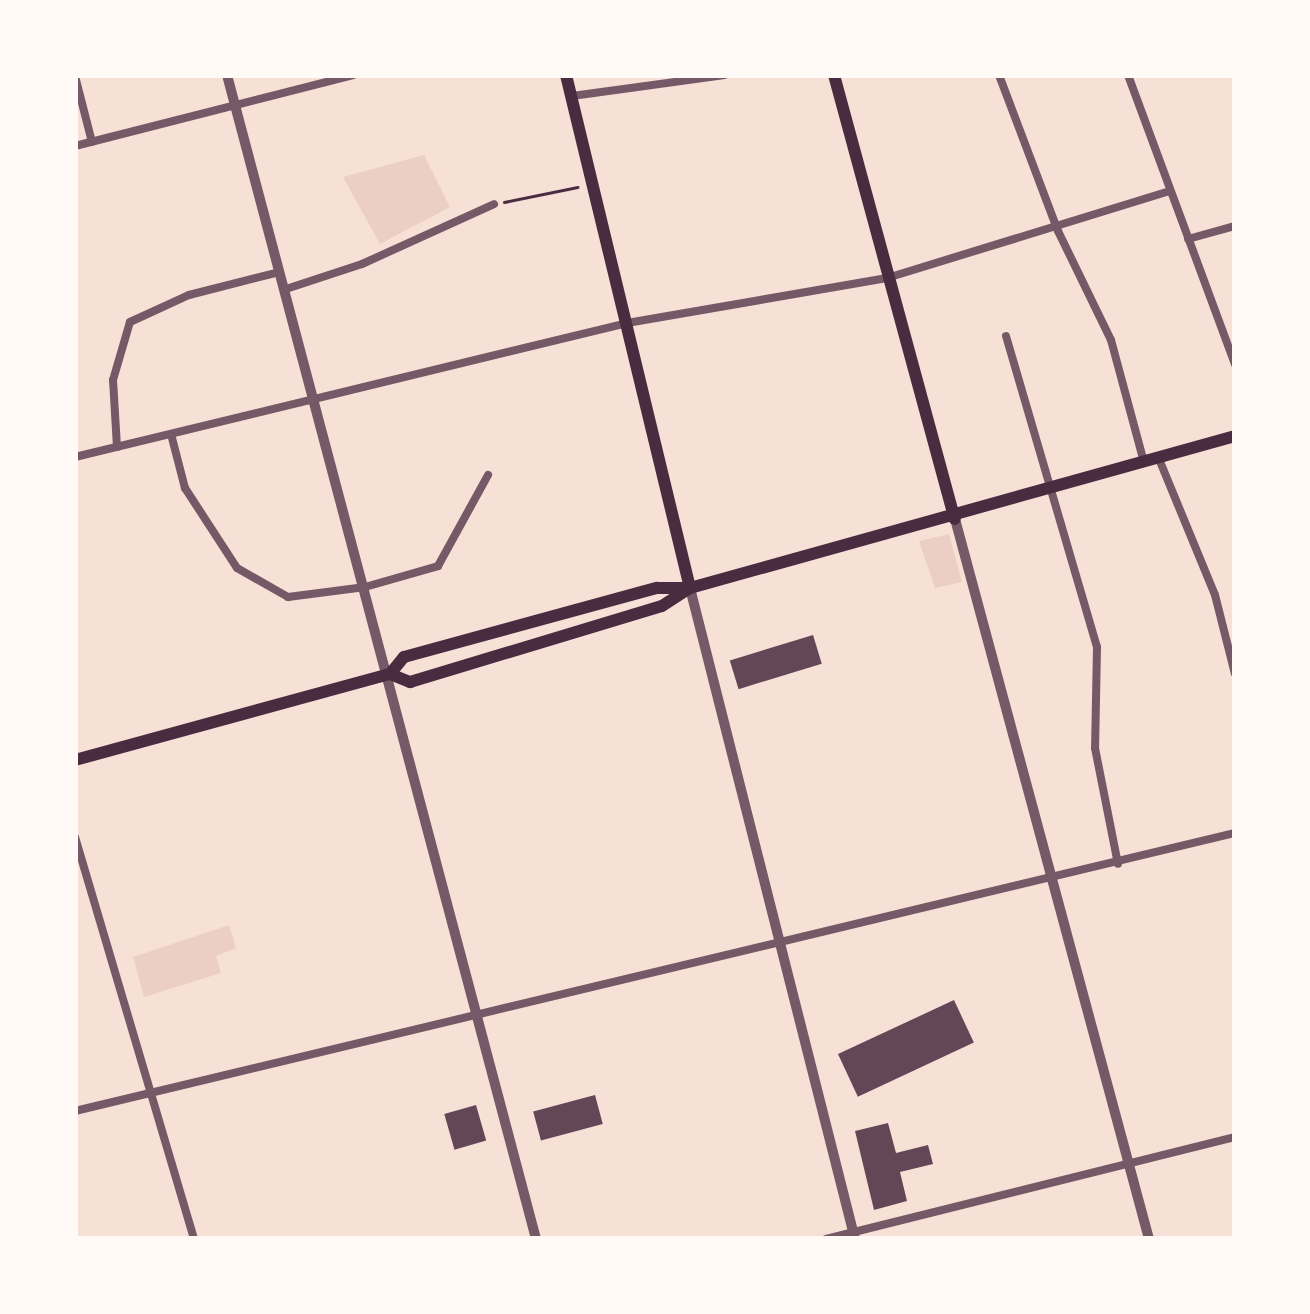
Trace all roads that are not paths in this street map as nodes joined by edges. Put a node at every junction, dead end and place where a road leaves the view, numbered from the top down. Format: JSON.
{"nodes":[{"id":1,"x":226,"y":75,"type":"edge"},
{"id":2,"x":353,"y":75,"type":"edge"},
{"id":3,"x":566,"y":75,"type":"edge"},
{"id":4,"x":725,"y":75,"type":"edge"},
{"id":5,"x":834,"y":75,"type":"edge"},
{"id":6,"x":999,"y":75,"type":"edge"},
{"id":7,"x":1128,"y":75,"type":"edge"},
{"id":8,"x":75,"y":76,"type":"edge"},
{"id":9,"x":571,"y":96,"type":"junction"},
{"id":10,"x":234,"y":105,"type":"junction"},
{"id":11,"x":92,"y":142,"type":"junction"},
{"id":12,"x":75,"y":146,"type":"edge"},
{"id":13,"x":1169,"y":191,"type":"junction"},
{"id":14,"x":494,"y":204,"type":"road end"},
{"id":15,"x":1235,"y":226,"type":"edge"},
{"id":16,"x":1058,"y":231,"type":"junction"},
{"id":17,"x":1188,"y":239,"type":"junction"},
{"id":18,"x":280,"y":272,"type":"junction"},
{"id":19,"x":887,"y":278,"type":"junction"},
{"id":20,"x":286,"y":289,"type":"junction"},
{"id":21,"x":627,"y":323,"type":"junction"},
{"id":22,"x":1006,"y":336,"type":"dead end"},
{"id":23,"x":1235,"y":365,"type":"edge"},
{"id":24,"x":313,"y":396,"type":"junction"},
{"id":25,"x":171,"y":434,"type":"junction"},
{"id":26,"x":1235,"y":436,"type":"edge"},
{"id":27,"x":117,"y":447,"type":"junction"},
{"id":28,"x":75,"y":458,"type":"edge"},
{"id":29,"x":1160,"y":459,"type":"junction"},
{"id":30,"x":1145,"y":464,"type":"junction"},
{"id":31,"x":488,"y":475,"type":"dead end"},
{"id":32,"x":1048,"y":491,"type":"junction"},
{"id":33,"x":955,"y":519,"type":"junction"},
{"id":34,"x":365,"y":587,"type":"junction"},
{"id":35,"x":690,"y":588,"type":"junction"},
{"id":36,"x":390,"y":674,"type":"junction"},
{"id":37,"x":1235,"y":674,"type":"edge"},
{"id":38,"x":75,"y":760,"type":"edge"},
{"id":39,"x":1235,"y":833,"type":"edge"},
{"id":40,"x":75,"y":837,"type":"edge"},
{"id":41,"x":1118,"y":864,"type":"junction"},
{"id":42,"x":1055,"y":881,"type":"junction"},
{"id":43,"x":783,"y":947,"type":"junction"},
{"id":44,"x":482,"y":1018,"type":"junction"},
{"id":45,"x":150,"y":1092,"type":"junction"},
{"id":46,"x":75,"y":1111,"type":"edge"},
{"id":47,"x":1235,"y":1137,"type":"edge"},
{"id":48,"x":1127,"y":1165,"type":"junction"},
{"id":49,"x":855,"y":1236,"type":"edge"},
{"id":50,"x":194,"y":1239,"type":"edge"},
{"id":51,"x":536,"y":1239,"type":"edge"},
{"id":52,"x":826,"y":1239,"type":"edge"},
{"id":53,"x":1149,"y":1239,"type":"edge"}],
"edges":[{"from":1,"to":10,"type":"street"},
{"from":2,"to":10,"type":"street"},
{"from":3,"to":9,"type":"main road"},
{"from":4,"to":9,"type":"street"},
{"from":5,"to":19,"type":"main road"},
{"from":6,"to":16,"type":"street"},
{"from":7,"to":13,"type":"street"},
{"from":8,"to":11,"type":"street"},
{"from":9,"to":21,"type":"main road"},
{"from":10,"to":11,"type":"street"},
{"from":10,"to":18,"type":"street"},
{"from":11,"to":12,"type":"street"},
{"from":13,"to":16,"type":"street"},
{"from":13,"to":17,"type":"street"},
{"from":14,"to":20,"type":"street"},
{"from":15,"to":17,"type":"street"},
{"from":16,"to":19,"type":"street"},
{"from":16,"to":30,"type":"street"},
{"from":17,"to":23,"type":"street"},
{"from":18,"to":20,"type":"street"},
{"from":18,"to":27,"type":"street"},
{"from":19,"to":21,"type":"street"},
{"from":19,"to":33,"type":"main road"},
{"from":20,"to":24,"type":"street"},
{"from":21,"to":24,"type":"street"},
{"from":21,"to":35,"type":"main road"},
{"from":22,"to":32,"type":"street"},
{"from":24,"to":25,"type":"street"},
{"from":24,"to":34,"type":"street"},
{"from":25,"to":27,"type":"street"},
{"from":25,"to":34,"type":"street"},
{"from":26,"to":29,"type":"main road"},
{"from":27,"to":28,"type":"street"},
{"from":29,"to":30,"type":"main road"},
{"from":29,"to":37,"type":"street"},
{"from":30,"to":32,"type":"main road"},
{"from":31,"to":34,"type":"street"},
{"from":32,"to":33,"type":"main road"},
{"from":32,"to":41,"type":"street"},
{"from":33,"to":35,"type":"main road"},
{"from":33,"to":42,"type":"street"},
{"from":34,"to":36,"type":"street"},
{"from":35,"to":36,"type":"main road"},
{"from":35,"to":36,"type":"main road"},
{"from":35,"to":43,"type":"street"},
{"from":36,"to":38,"type":"main road"},
{"from":36,"to":44,"type":"street"},
{"from":39,"to":41,"type":"street"},
{"from":40,"to":45,"type":"street"},
{"from":41,"to":42,"type":"street"},
{"from":42,"to":43,"type":"street"},
{"from":42,"to":48,"type":"street"},
{"from":43,"to":44,"type":"street"},
{"from":43,"to":49,"type":"street"},
{"from":44,"to":45,"type":"street"},
{"from":44,"to":51,"type":"street"},
{"from":45,"to":46,"type":"street"},
{"from":45,"to":50,"type":"street"},
{"from":47,"to":48,"type":"street"},
{"from":48,"to":49,"type":"street"},
{"from":48,"to":53,"type":"street"},
{"from":49,"to":52,"type":"street"}]}
